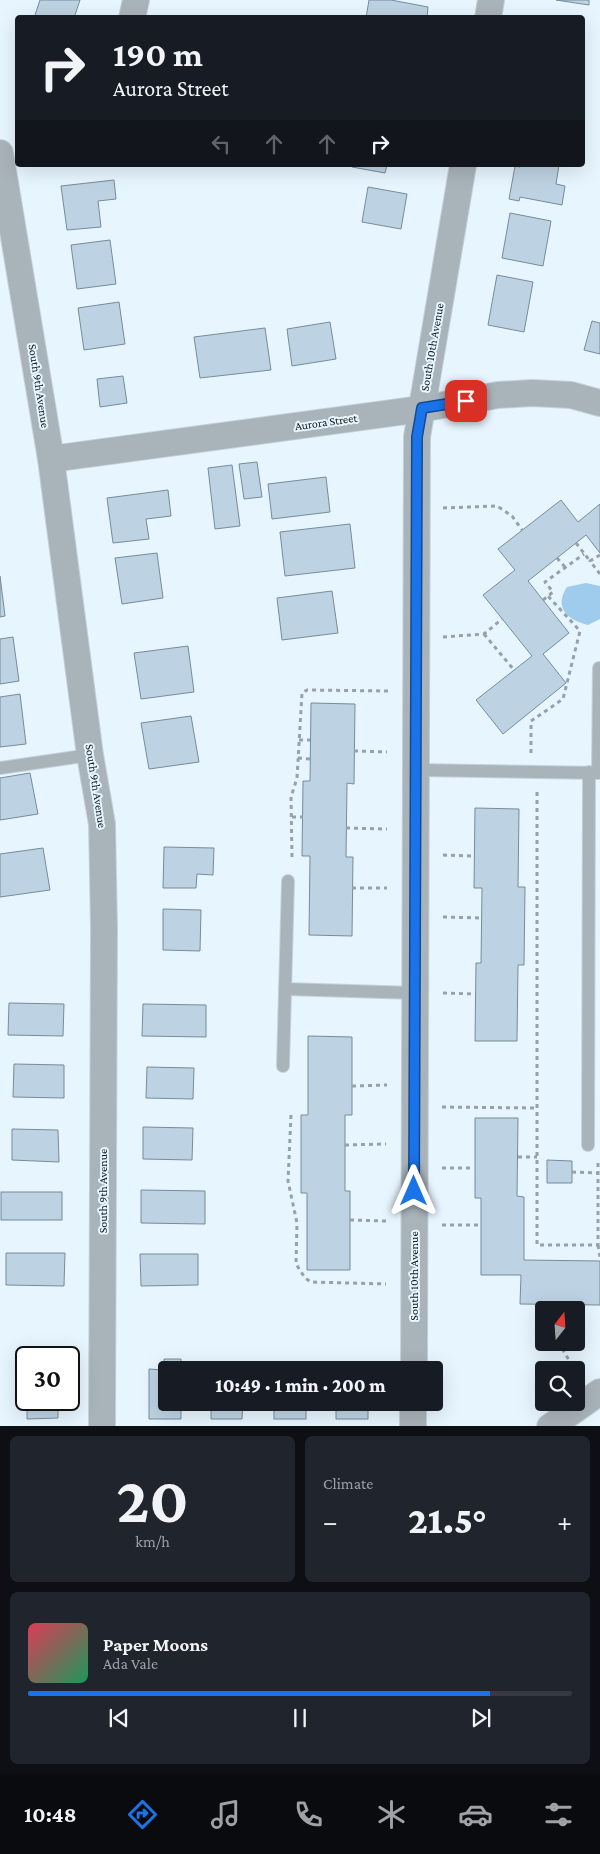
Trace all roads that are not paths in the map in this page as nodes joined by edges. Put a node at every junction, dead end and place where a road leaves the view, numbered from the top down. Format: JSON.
{"nodes":[{"id":1,"x":136,"y":0,"type":"edge"},
{"id":2,"x":491,"y":0,"type":"edge"},
{"id":3,"x":133,"y":15,"type":"edge"},
{"id":4,"x":488,"y":15,"type":"edge"},
{"id":5,"x":15,"y":147,"type":"edge"},
{"id":6,"x":0,"y":153,"type":"edge"},
{"id":7,"x":463,"y":167,"type":"edge"},
{"id":8,"x":600,"y":403,"type":"edge"},
{"id":9,"x":422,"y":408,"type":"junction"},
{"id":10,"x":51,"y":460,"type":"junction"},
{"id":11,"x":599,"y":668,"type":"edge"},
{"id":12,"x":90,"y":755,"type":"junction"},
{"id":13,"x":0,"y":768,"type":"edge"},
{"id":14,"x":416,"y":770,"type":"junction"},
{"id":15,"x":589,"y":772,"type":"junction"},
{"id":16,"x":288,"y":881,"type":"dead end"},
{"id":17,"x":285,"y":989,"type":"junction"},
{"id":18,"x":415,"y":993,"type":"junction"},
{"id":19,"x":283,"y":1066,"type":"dead end"},
{"id":20,"x":588,"y":1146,"type":"dead end"},
{"id":21,"x":414,"y":1361,"type":"edge"},
{"id":22,"x":600,"y":1392,"type":"edge"},
{"id":23,"x":414,"y":1411,"type":"edge"},
{"id":24,"x":102,"y":1426,"type":"edge"},
{"id":25,"x":413,"y":1426,"type":"edge"},
{"id":26,"x":550,"y":1426,"type":"edge"}],
"edges":[{"from":1,"to":3,"type":"street"},
{"from":2,"to":4,"type":"street"},
{"from":5,"to":6,"type":"street"},
{"from":6,"to":10,"type":"street","name":"South 9th Avenue"},
{"from":7,"to":9,"type":"street","name":"South 10th Avenue"},
{"from":8,"to":9,"type":"street","name":"Aurora Street"},
{"from":9,"to":10,"type":"street","name":"Aurora Street"},
{"from":9,"to":14,"type":"street","name":"South 10th Avenue"},
{"from":10,"to":12,"type":"street","name":"South 9th Avenue"},
{"from":11,"to":15,"type":"lane"},
{"from":12,"to":13,"type":"lane"},
{"from":12,"to":24,"type":"street","name":"South 9th Avenue"},
{"from":14,"to":15,"type":"lane"},
{"from":14,"to":18,"type":"street","name":"South 10th Avenue"},
{"from":15,"to":20,"type":"lane"},
{"from":16,"to":17,"type":"lane"},
{"from":17,"to":18,"type":"lane"},
{"from":17,"to":19,"type":"lane"},
{"from":18,"to":21,"type":"street","name":"South 10th Avenue"},
{"from":22,"to":26,"type":"street"},
{"from":23,"to":25,"type":"street"}]}
